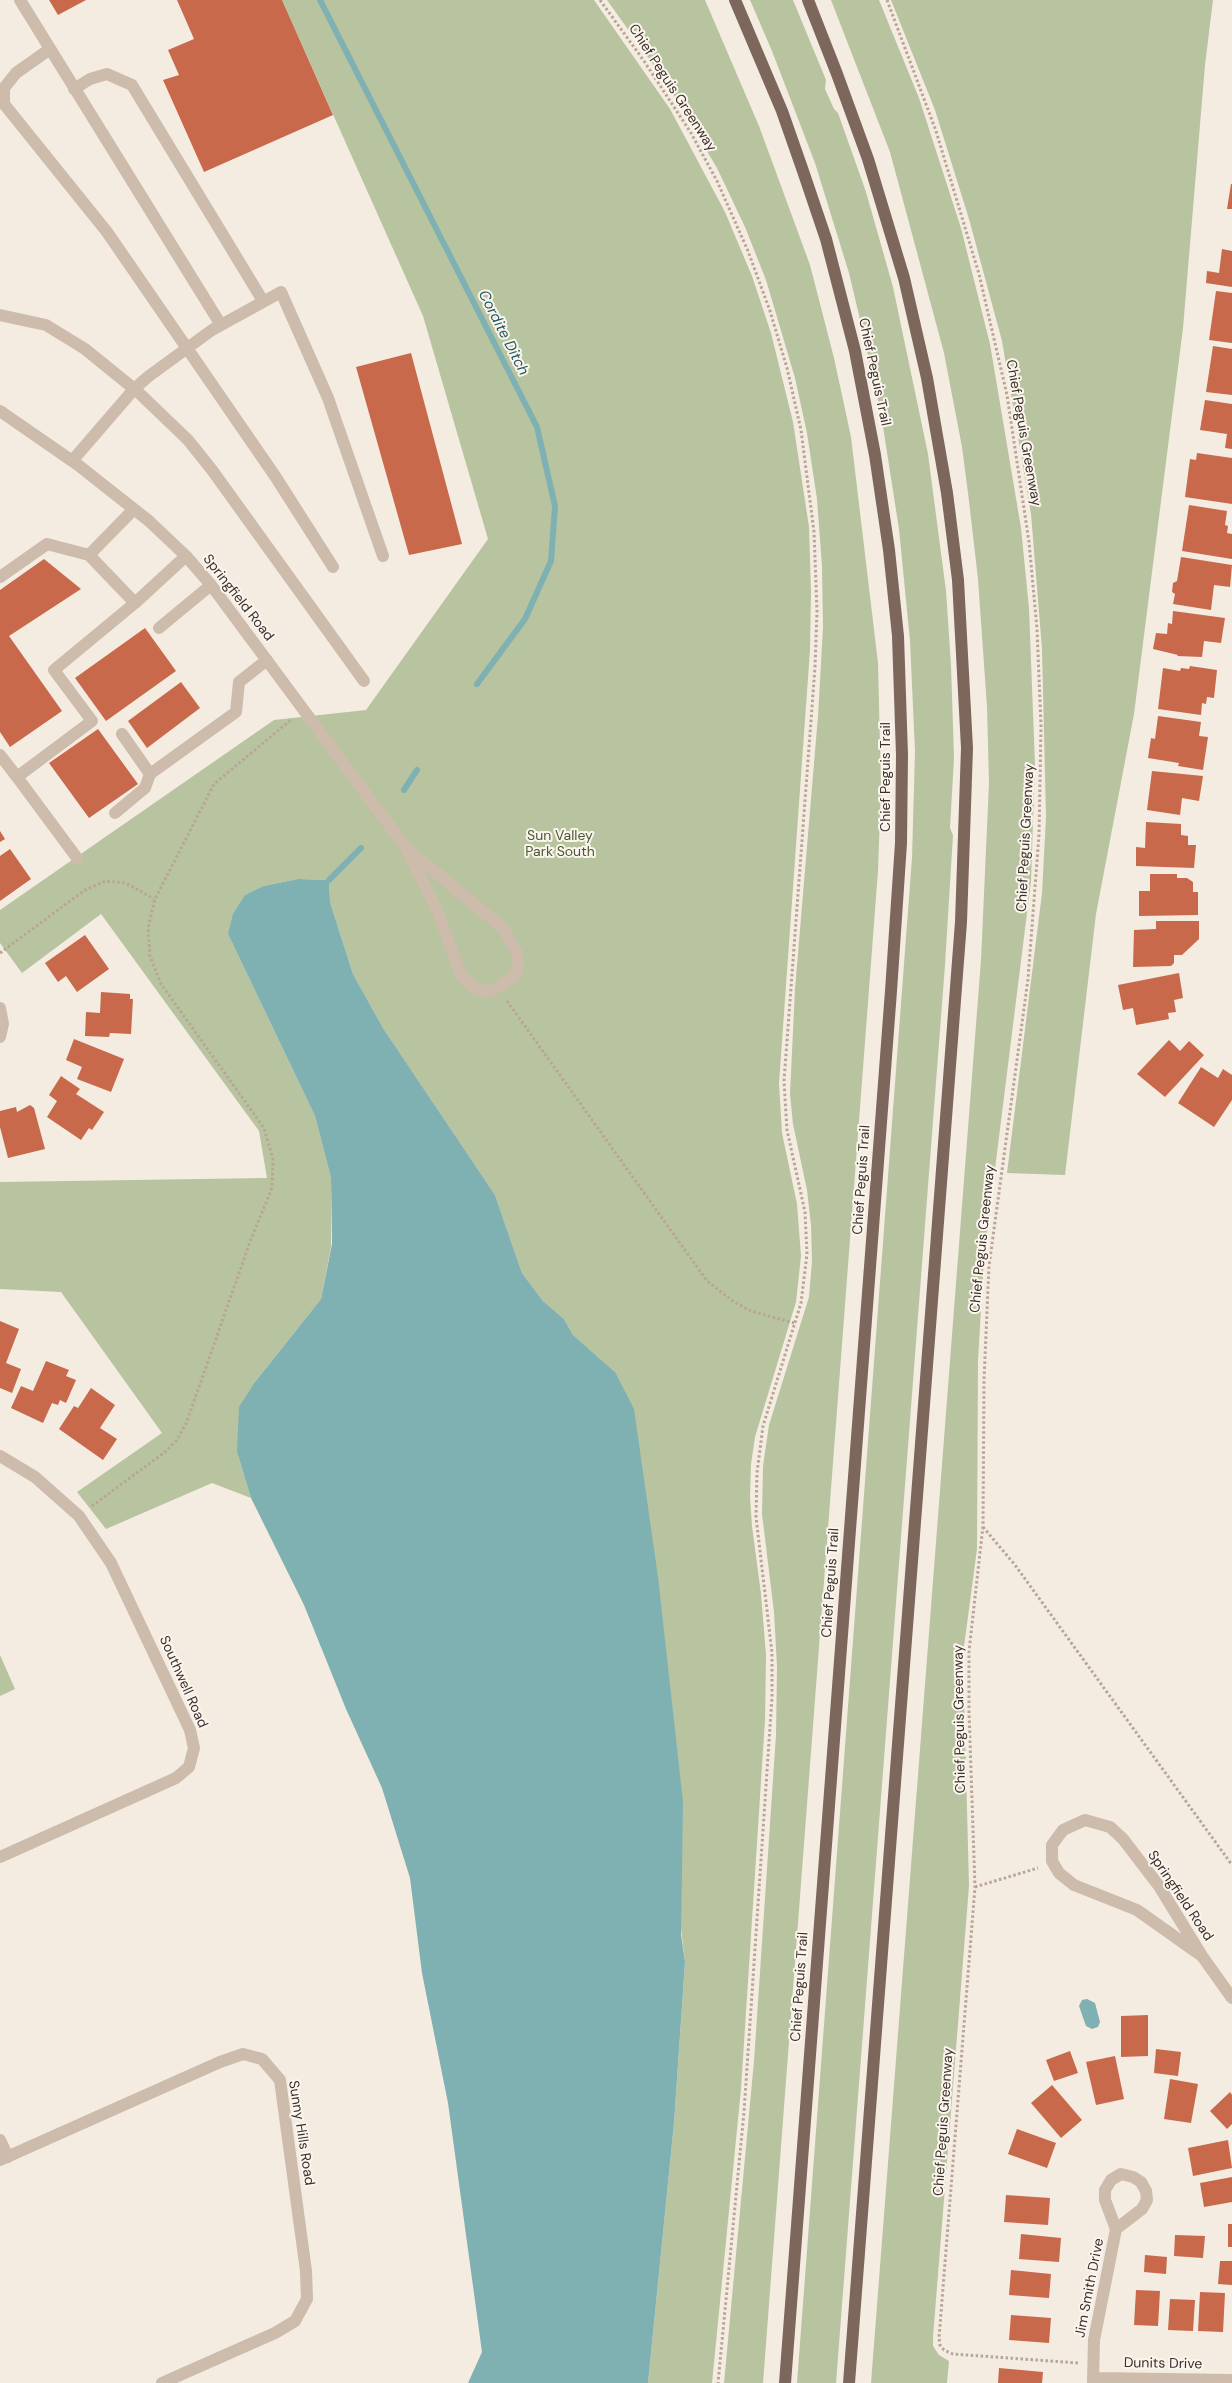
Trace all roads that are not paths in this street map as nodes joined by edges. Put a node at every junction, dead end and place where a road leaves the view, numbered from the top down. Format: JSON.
{"nodes":[{"id":1,"x":20,"y":0,"type":"edge"},
{"id":2,"x":735,"y":0,"type":"edge"},
{"id":3,"x":808,"y":0,"type":"edge"},
{"id":4,"x":50,"y":49,"type":"junction"},
{"id":5,"x":74,"y":89,"type":"junction"},
{"id":6,"x":263,"y":301,"type":"junction"},
{"id":7,"x":0,"y":315,"type":"edge"},
{"id":8,"x":222,"y":325,"type":"junction"},
{"id":9,"x":187,"y":347,"type":"junction"},
{"id":10,"x":135,"y":388,"type":"junction"},
{"id":11,"x":0,"y":411,"type":"edge"},
{"id":12,"x":72,"y":461,"type":"junction"},
{"id":13,"x":134,"y":509,"type":"junction"},
{"id":14,"x":89,"y":555,"type":"junction"},
{"id":15,"x":186,"y":556,"type":"junction"},
{"id":16,"x":382,"y":556,"type":"dead end"},
{"id":17,"x":333,"y":568,"type":"dead end"},
{"id":18,"x":0,"y":577,"type":"edge"},
{"id":19,"x":210,"y":584,"type":"junction"},
{"id":20,"x":135,"y":603,"type":"junction"},
{"id":21,"x":159,"y":628,"type":"dead end"},
{"id":22,"x":267,"y":660,"type":"junction"},
{"id":23,"x":364,"y":681,"type":"dead end"},
{"id":24,"x":122,"y":734,"type":"dead end"},
{"id":25,"x":0,"y":755,"type":"edge"},
{"id":26,"x":150,"y":774,"type":"junction"},
{"id":27,"x":17,"y":777,"type":"junction"},
{"id":28,"x":115,"y":813,"type":"dead end"},
{"id":29,"x":406,"y":848,"type":"junction"},
{"id":30,"x":77,"y":858,"type":"dead end"},
{"id":31,"x":0,"y":1008,"type":"edge"},
{"id":32,"x":0,"y":1037,"type":"edge"},
{"id":33,"x":0,"y":1456,"type":"edge"},
{"id":34,"x":0,"y":1856,"type":"edge"},
{"id":35,"x":1202,"y":1956,"type":"junction"},
{"id":36,"x":1232,"y":1998,"type":"edge"},
{"id":37,"x":0,"y":2140,"type":"edge"},
{"id":38,"x":4,"y":2158,"type":"edge"},
{"id":39,"x":1116,"y":2229,"type":"dead end"},
{"id":40,"x":1232,"y":2380,"type":"edge"},
{"id":41,"x":1093,"y":2381,"type":"edge"},
{"id":42,"x":162,"y":2383,"type":"edge"},
{"id":43,"x":785,"y":2383,"type":"edge"},
{"id":44,"x":850,"y":2383,"type":"edge"}],
"edges":[{"from":1,"to":4,"type":"street"},
{"from":2,"to":43,"type":"main road","name":"Chief Peguis Trail"},
{"from":3,"to":44,"type":"main road"},
{"from":4,"to":5,"type":"street"},
{"from":4,"to":9,"type":"street"},
{"from":5,"to":6,"type":"street"},
{"from":5,"to":8,"type":"street"},
{"from":6,"to":8,"type":"street"},
{"from":6,"to":16,"type":"street"},
{"from":7,"to":10,"type":"street"},
{"from":8,"to":9,"type":"street"},
{"from":9,"to":10,"type":"street"},
{"from":9,"to":17,"type":"street"},
{"from":10,"to":12,"type":"street"},
{"from":10,"to":23,"type":"street"},
{"from":11,"to":12,"type":"street","name":"Springfield Road"},
{"from":12,"to":13,"type":"street","name":"Springfield Road"},
{"from":13,"to":14,"type":"street"},
{"from":13,"to":15,"type":"street","name":"Springfield Road"},
{"from":14,"to":18,"type":"street"},
{"from":14,"to":20,"type":"street"},
{"from":15,"to":19,"type":"street","name":"Springfield Road"},
{"from":15,"to":20,"type":"street"},
{"from":19,"to":21,"type":"street"},
{"from":19,"to":22,"type":"street","name":"Springfield Road"},
{"from":20,"to":27,"type":"street"},
{"from":22,"to":26,"type":"street"},
{"from":22,"to":29,"type":"street","name":"Springfield Road"},
{"from":24,"to":26,"type":"street"},
{"from":25,"to":27,"type":"street"},
{"from":26,"to":28,"type":"street"},
{"from":27,"to":30,"type":"street"},
{"from":29,"to":29,"type":"street","name":"Springfield Road"},
{"from":31,"to":32,"type":"street"},
{"from":33,"to":34,"type":"street","name":"Southwell Road"},
{"from":35,"to":35,"type":"street","name":"Springfield Road"},
{"from":35,"to":36,"type":"street","name":"Springfield Road"},
{"from":37,"to":38,"type":"street"},
{"from":38,"to":42,"type":"street","name":"Sunny Hills Road"},
{"from":39,"to":41,"type":"street","name":"Jim Smith Drive"},
{"from":40,"to":41,"type":"street","name":"Dunits Drive"}]}
